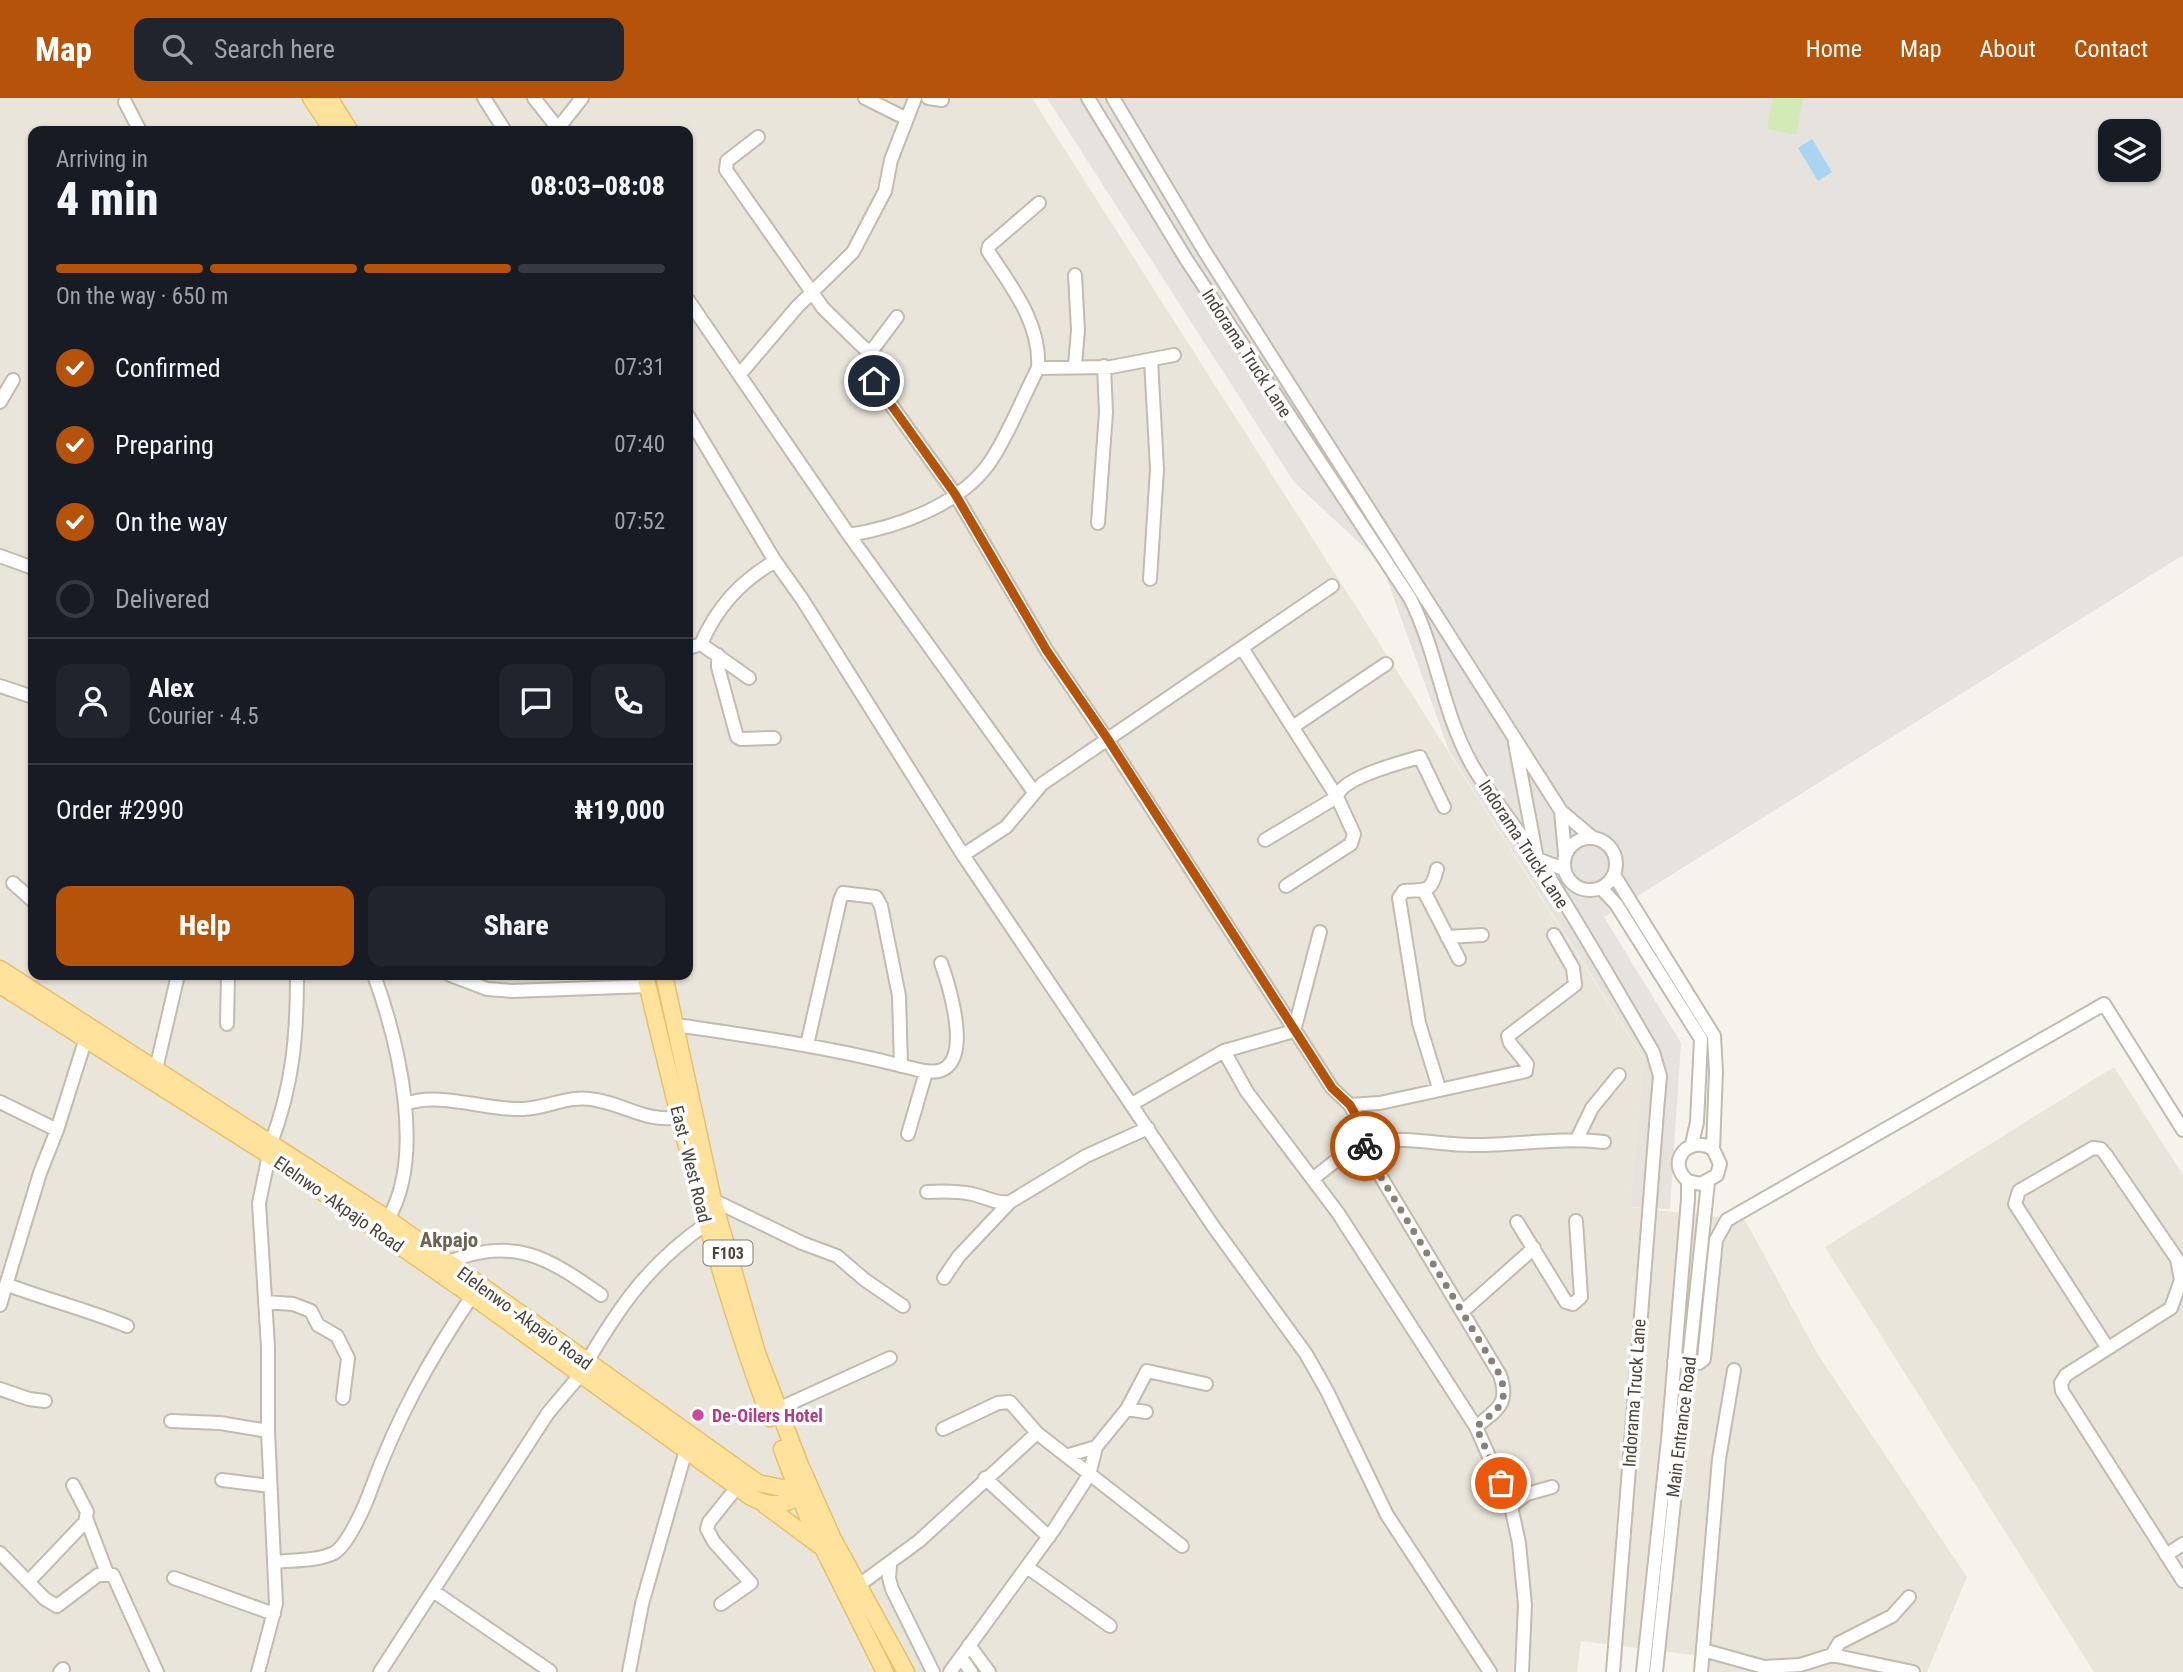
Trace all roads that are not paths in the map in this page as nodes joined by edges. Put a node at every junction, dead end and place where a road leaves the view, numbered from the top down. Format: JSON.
{"nodes":[{"id":1,"x":311,"y":98,"type":"edge"},
{"id":2,"x":329,"y":98,"type":"edge"},
{"id":3,"x":484,"y":98,"type":"edge"},
{"id":4,"x":534,"y":98,"type":"edge"},
{"id":5,"x":582,"y":98,"type":"edge"},
{"id":6,"x":865,"y":98,"type":"edge"},
{"id":7,"x":915,"y":98,"type":"edge"},
{"id":8,"x":928,"y":98,"type":"edge"},
{"id":9,"x":1088,"y":98,"type":"edge"},
{"id":10,"x":1113,"y":98,"type":"edge"},
{"id":11,"x":942,"y":100,"type":"dead end"},
{"id":12,"x":125,"y":102,"type":"dead end"},
{"id":13,"x":907,"y":119,"type":"junction"},
{"id":14,"x":137,"y":126,"type":"edge"},
{"id":15,"x":330,"y":126,"type":"edge"},
{"id":16,"x":347,"y":126,"type":"edge"},
{"id":17,"x":502,"y":126,"type":"edge"},
{"id":18,"x":554,"y":126,"type":"edge"},
{"id":19,"x":560,"y":126,"type":"edge"},
{"id":20,"x":758,"y":137,"type":"dead end"},
{"id":21,"x":1039,"y":203,"type":"dead end"},
{"id":22,"x":1075,"y":275,"type":"dead end"},
{"id":23,"x":811,"y":292,"type":"junction"},
{"id":24,"x":693,"y":307,"type":"edge"},
{"id":25,"x":897,"y":317,"type":"dead end"},
{"id":26,"x":1174,"y":355,"type":"dead end"},
{"id":27,"x":1151,"y":360,"type":"junction"},
{"id":28,"x":1075,"y":365,"type":"junction"},
{"id":29,"x":1104,"y":366,"type":"junction"},
{"id":30,"x":1038,"y":368,"type":"junction"},
{"id":31,"x":740,"y":373,"type":"junction"},
{"id":32,"x":13,"y":380,"type":"dead end"},
{"id":33,"x":874,"y":381,"type":"dead end"},
{"id":34,"x":0,"y":402,"type":"edge"},
{"id":35,"x":693,"y":424,"type":"edge"},
{"id":36,"x":955,"y":494,"type":"junction"},
{"id":37,"x":1098,"y":523,"type":"dead end"},
{"id":38,"x":849,"y":535,"type":"junction"},
{"id":39,"x":0,"y":556,"type":"edge"},
{"id":40,"x":1403,"y":559,"type":"junction"},
{"id":41,"x":775,"y":561,"type":"junction"},
{"id":42,"x":1386,"y":564,"type":"junction"},
{"id":43,"x":28,"y":566,"type":"edge"},
{"id":44,"x":1150,"y":579,"type":"dead end"},
{"id":45,"x":1332,"y":586,"type":"dead end"},
{"id":46,"x":694,"y":646,"type":"edge"},
{"id":47,"x":1242,"y":648,"type":"junction"},
{"id":48,"x":718,"y":654,"type":"junction"},
{"id":49,"x":1386,"y":664,"type":"dead end"},
{"id":50,"x":749,"y":678,"type":"dead end"},
{"id":51,"x":0,"y":686,"type":"edge"},
{"id":52,"x":28,"y":695,"type":"edge"},
{"id":53,"x":1294,"y":726,"type":"junction"},
{"id":54,"x":1513,"y":734,"type":"junction"},
{"id":55,"x":774,"y":738,"type":"dead end"},
{"id":56,"x":1107,"y":738,"type":"junction"},
{"id":57,"x":1034,"y":792,"type":"junction"},
{"id":58,"x":1337,"y":797,"type":"junction"},
{"id":59,"x":1444,"y":807,"type":"dead end"},
{"id":60,"x":1561,"y":811,"type":"junction"},
{"id":61,"x":1593,"y":838,"type":"junction"},
{"id":62,"x":1265,"y":840,"type":"dead end"},
{"id":63,"x":1565,"y":854,"type":"junction"},
{"id":64,"x":963,"y":855,"type":"junction"},
{"id":65,"x":1537,"y":859,"type":"junction"},
{"id":66,"x":1437,"y":869,"type":"dead end"},
{"id":67,"x":1564,"y":869,"type":"junction"},
{"id":68,"x":1614,"y":875,"type":"junction"},
{"id":69,"x":13,"y":883,"type":"dead end"},
{"id":70,"x":1286,"y":886,"type":"dead end"},
{"id":71,"x":1601,"y":888,"type":"junction"},
{"id":72,"x":1424,"y":891,"type":"junction"},
{"id":73,"x":28,"y":896,"type":"edge"},
{"id":74,"x":1320,"y":932,"type":"dead end"},
{"id":75,"x":1482,"y":935,"type":"dead end"},
{"id":76,"x":1554,"y":935,"type":"dead end"},
{"id":77,"x":1447,"y":937,"type":"junction"},
{"id":78,"x":1459,"y":958,"type":"dead end"},
{"id":79,"x":941,"y":963,"type":"dead end"},
{"id":80,"x":0,"y":969,"type":"edge"},
{"id":81,"x":176,"y":980,"type":"edge"},
{"id":82,"x":228,"y":980,"type":"edge"},
{"id":83,"x":298,"y":980,"type":"edge"},
{"id":84,"x":375,"y":980,"type":"edge"},
{"id":85,"x":463,"y":980,"type":"edge"},
{"id":86,"x":647,"y":980,"type":"edge"},
{"id":87,"x":665,"y":980,"type":"edge"},
{"id":88,"x":0,"y":985,"type":"edge"},
{"id":89,"x":227,"y":1024,"type":"dead end"},
{"id":90,"x":676,"y":1025,"type":"junction"},
{"id":91,"x":1294,"y":1031,"type":"junction"},
{"id":92,"x":86,"y":1038,"type":"junction"},
{"id":93,"x":807,"y":1045,"type":"junction"},
{"id":94,"x":1224,"y":1051,"type":"junction"},
{"id":95,"x":901,"y":1066,"type":"junction"},
{"id":96,"x":156,"y":1069,"type":"junction"},
{"id":97,"x":926,"y":1072,"type":"junction"},
{"id":98,"x":1619,"y":1075,"type":"dead end"},
{"id":99,"x":1438,"y":1088,"type":"junction"},
{"id":100,"x":0,"y":1102,"type":"edge"},
{"id":101,"x":406,"y":1104,"type":"junction"},
{"id":102,"x":1132,"y":1104,"type":"junction"},
{"id":103,"x":1350,"y":1105,"type":"junction"},
{"id":104,"x":679,"y":1117,"type":"junction"},
{"id":105,"x":1148,"y":1128,"type":"junction"},
{"id":106,"x":57,"y":1130,"type":"junction"},
{"id":107,"x":2183,"y":1130,"type":"edge"},
{"id":108,"x":908,"y":1134,"type":"dead end"},
{"id":109,"x":1577,"y":1139,"type":"junction"},
{"id":110,"x":1604,"y":1142,"type":"dead end"},
{"id":111,"x":1692,"y":1144,"type":"junction"},
{"id":112,"x":1367,"y":1145,"type":"junction"},
{"id":113,"x":270,"y":1149,"type":"junction"},
{"id":114,"x":1713,"y":1149,"type":"junction"},
{"id":115,"x":1313,"y":1179,"type":"junction"},
{"id":116,"x":1688,"y":1181,"type":"junction"},
{"id":117,"x":1708,"y":1182,"type":"junction"},
{"id":118,"x":927,"y":1192,"type":"dead end"},
{"id":119,"x":713,"y":1200,"type":"junction"},
{"id":120,"x":1010,"y":1202,"type":"junction"},
{"id":121,"x":388,"y":1219,"type":"junction"},
{"id":122,"x":1576,"y":1221,"type":"dead end"},
{"id":123,"x":1517,"y":1222,"type":"dead end"},
{"id":124,"x":706,"y":1224,"type":"junction"},
{"id":125,"x":1534,"y":1248,"type":"junction"},
{"id":126,"x":448,"y":1262,"type":"junction"},
{"id":127,"x":944,"y":1278,"type":"dead end"},
{"id":128,"x":8,"y":1285,"type":"junction"},
{"id":129,"x":601,"y":1295,"type":"dead end"},
{"id":130,"x":472,"y":1296,"type":"junction"},
{"id":131,"x":265,"y":1302,"type":"junction"},
{"id":132,"x":0,"y":1305,"type":"edge"},
{"id":133,"x":903,"y":1306,"type":"dead end"},
{"id":134,"x":1463,"y":1311,"type":"junction"},
{"id":135,"x":127,"y":1326,"type":"dead end"},
{"id":136,"x":2107,"y":1347,"type":"junction"},
{"id":137,"x":890,"y":1359,"type":"dead end"},
{"id":138,"x":1674,"y":1361,"type":"junction"},
{"id":139,"x":1689,"y":1363,"type":"junction"},
{"id":140,"x":584,"y":1368,"type":"junction"},
{"id":141,"x":1734,"y":1370,"type":"dead end"},
{"id":142,"x":1206,"y":1384,"type":"dead end"},
{"id":143,"x":0,"y":1389,"type":"edge"},
{"id":144,"x":344,"y":1398,"type":"dead end"},
{"id":145,"x":45,"y":1401,"type":"dead end"},
{"id":146,"x":778,"y":1409,"type":"junction"},
{"id":147,"x":1128,"y":1409,"type":"junction"},
{"id":148,"x":1146,"y":1412,"type":"dead end"},
{"id":149,"x":171,"y":1421,"type":"dead end"},
{"id":150,"x":1476,"y":1427,"type":"junction"},
{"id":151,"x":943,"y":1429,"type":"dead end"},
{"id":152,"x":268,"y":1431,"type":"junction"},
{"id":153,"x":1037,"y":1433,"type":"junction"},
{"id":154,"x":781,"y":1447,"type":"junction"},
{"id":155,"x":1096,"y":1447,"type":"junction"},
{"id":156,"x":686,"y":1450,"type":"junction"},
{"id":157,"x":1069,"y":1455,"type":"junction"},
{"id":158,"x":1089,"y":1475,"type":"junction"},
{"id":159,"x":985,"y":1478,"type":"junction"},
{"id":160,"x":222,"y":1480,"type":"dead end"},
{"id":161,"x":758,"y":1483,"type":"junction"},
{"id":162,"x":73,"y":1485,"type":"dead end"},
{"id":163,"x":270,"y":1486,"type":"junction"},
{"id":164,"x":738,"y":1486,"type":"junction"},
{"id":165,"x":1552,"y":1487,"type":"dead end"},
{"id":166,"x":804,"y":1489,"type":"junction"},
{"id":167,"x":765,"y":1505,"type":"junction"},
{"id":168,"x":1511,"y":1506,"type":"junction"},
{"id":169,"x":86,"y":1518,"type":"junction"},
{"id":170,"x":1049,"y":1537,"type":"junction"},
{"id":171,"x":827,"y":1543,"type":"junction"},
{"id":172,"x":2183,"y":1544,"type":"edge"},
{"id":173,"x":1182,"y":1546,"type":"dead end"},
{"id":174,"x":0,"y":1553,"type":"edge"},
{"id":175,"x":2166,"y":1555,"type":"junction"},
{"id":176,"x":276,"y":1562,"type":"junction"},
{"id":177,"x":890,"y":1564,"type":"junction"},
{"id":178,"x":1027,"y":1567,"type":"junction"},
{"id":179,"x":107,"y":1573,"type":"junction"},
{"id":180,"x":174,"y":1578,"type":"dead end"},
{"id":181,"x":29,"y":1581,"type":"junction"},
{"id":182,"x":2183,"y":1581,"type":"edge"},
{"id":183,"x":859,"y":1585,"type":"junction"},
{"id":184,"x":433,"y":1591,"type":"junction"},
{"id":185,"x":1909,"y":1597,"type":"dead end"},
{"id":186,"x":721,"y":1604,"type":"dead end"},
{"id":187,"x":274,"y":1614,"type":"junction"},
{"id":188,"x":1110,"y":1626,"type":"dead end"},
{"id":189,"x":969,"y":1645,"type":"junction"},
{"id":190,"x":1703,"y":1650,"type":"junction"},
{"id":191,"x":1832,"y":1654,"type":"junction"},
{"id":192,"x":961,"y":1657,"type":"junction"},
{"id":193,"x":550,"y":1671,"type":"edge"},
{"id":194,"x":157,"y":1672,"type":"edge"},
{"id":195,"x":258,"y":1672,"type":"edge"},
{"id":196,"x":381,"y":1672,"type":"edge"},
{"id":197,"x":629,"y":1672,"type":"edge"},
{"id":198,"x":885,"y":1672,"type":"edge"},
{"id":199,"x":906,"y":1672,"type":"edge"},
{"id":200,"x":933,"y":1672,"type":"edge"},
{"id":201,"x":950,"y":1672,"type":"edge"},
{"id":202,"x":971,"y":1672,"type":"edge"},
{"id":203,"x":989,"y":1672,"type":"edge"},
{"id":204,"x":1490,"y":1672,"type":"edge"},
{"id":205,"x":1522,"y":1672,"type":"edge"},
{"id":206,"x":1613,"y":1672,"type":"edge"},
{"id":207,"x":1643,"y":1672,"type":"edge"},
{"id":208,"x":1656,"y":1672,"type":"edge"},
{"id":209,"x":1701,"y":1672,"type":"edge"},
{"id":210,"x":1913,"y":1672,"type":"edge"}],
"edges":[{"from":1,"to":15,"type":"main road"},
{"from":2,"to":16,"type":"main road"},
{"from":3,"to":17,"type":"street"},
{"from":4,"to":18,"type":"street"},
{"from":5,"to":19,"type":"street"},
{"from":6,"to":13,"type":"street"},
{"from":7,"to":13,"type":"street"},
{"from":8,"to":11,"type":"street"},
{"from":9,"to":42,"type":"street","name":"Indorama Truck Lane"},
{"from":10,"to":40,"type":"street"},
{"from":12,"to":14,"type":"street"},
{"from":13,"to":23,"type":"street"},
{"from":20,"to":23,"type":"street"},
{"from":21,"to":30,"type":"street"},
{"from":22,"to":28,"type":"street"},
{"from":23,"to":25,"type":"street"},
{"from":23,"to":31,"type":"street"},
{"from":24,"to":31,"type":"street"},
{"from":26,"to":27,"type":"street"},
{"from":27,"to":29,"type":"street"},
{"from":27,"to":44,"type":"street"},
{"from":28,"to":29,"type":"street"},
{"from":28,"to":30,"type":"street"},
{"from":29,"to":37,"type":"street"},
{"from":30,"to":36,"type":"street"},
{"from":31,"to":38,"type":"street"},
{"from":32,"to":34,"type":"street"},
{"from":33,"to":36,"type":"street"},
{"from":35,"to":41,"type":"street"},
{"from":36,"to":38,"type":"street"},
{"from":36,"to":56,"type":"street"},
{"from":38,"to":57,"type":"street"},
{"from":39,"to":43,"type":"street"},
{"from":40,"to":42,"type":"street"},
{"from":40,"to":54,"type":"street"},
{"from":41,"to":46,"type":"street"},
{"from":41,"to":64,"type":"street"},
{"from":42,"to":65,"type":"street","name":"Indorama Truck Lane"},
{"from":45,"to":47,"type":"street"},
{"from":46,"to":48,"type":"street"},
{"from":47,"to":53,"type":"street"},
{"from":47,"to":56,"type":"street"},
{"from":48,"to":50,"type":"street"},
{"from":48,"to":55,"type":"street"},
{"from":49,"to":53,"type":"street"},
{"from":51,"to":52,"type":"street"},
{"from":53,"to":58,"type":"street"},
{"from":54,"to":60,"type":"street"},
{"from":54,"to":65,"type":"street"},
{"from":56,"to":57,"type":"street"},
{"from":56,"to":91,"type":"street"},
{"from":57,"to":64,"type":"street"},
{"from":58,"to":59,"type":"street"},
{"from":58,"to":62,"type":"street"},
{"from":58,"to":70,"type":"street"},
{"from":60,"to":61,"type":"street"},
{"from":60,"to":63,"type":"street"},
{"from":61,"to":63,"type":"street"},
{"from":61,"to":68,"type":"street"},
{"from":63,"to":67,"type":"street"},
{"from":64,"to":102,"type":"street"},
{"from":65,"to":67,"type":"street"},
{"from":65,"to":206,"type":"street","name":"Indorama Truck Lane"},
{"from":66,"to":72,"type":"street"},
{"from":67,"to":71,"type":"street"},
{"from":68,"to":71,"type":"street"},
{"from":68,"to":114,"type":"street"},
{"from":69,"to":73,"type":"street"},
{"from":71,"to":111,"type":"street"},
{"from":72,"to":77,"type":"street"},
{"from":72,"to":99,"type":"street"},
{"from":74,"to":91,"type":"street"},
{"from":75,"to":77,"type":"street"},
{"from":76,"to":99,"type":"street"},
{"from":77,"to":78,"type":"street"},
{"from":79,"to":97,"type":"street"},
{"from":80,"to":96,"type":"main road","name":"Elelenwo -Akpajo Road"},
{"from":81,"to":96,"type":"street"},
{"from":82,"to":89,"type":"street"},
{"from":83,"to":113,"type":"street"},
{"from":84,"to":101,"type":"street"},
{"from":85,"to":86,"type":"street"},
{"from":86,"to":104,"type":"main road","name":"East - West Road","number":"F103"},
{"from":87,"to":90,"type":"main road","name":"East - West Road","number":"F103"},
{"from":88,"to":92,"type":"main road","name":"Elelnwo -Akpajo Road"},
{"from":90,"to":93,"type":"street"},
{"from":90,"to":119,"type":"main road","name":"East - West Road","number":"F103"},
{"from":91,"to":94,"type":"street"},
{"from":91,"to":103,"type":"street"},
{"from":92,"to":106,"type":"street"},
{"from":92,"to":113,"type":"main road","name":"Elelnwo -Akpajo Road"},
{"from":93,"to":95,"type":"street"},
{"from":93,"to":95,"type":"street"},
{"from":94,"to":102,"type":"street"},
{"from":94,"to":115,"type":"street"},
{"from":95,"to":97,"type":"street"},
{"from":96,"to":113,"type":"main road","name":"Elelenwo -Akpajo Road"},
{"from":97,"to":108,"type":"street"},
{"from":98,"to":109,"type":"street"},
{"from":99,"to":103,"type":"street"},
{"from":100,"to":106,"type":"street"},
{"from":101,"to":104,"type":"street"},
{"from":101,"to":121,"type":"street"},
{"from":102,"to":105,"type":"street"},
{"from":103,"to":112,"type":"street"},
{"from":104,"to":124,"type":"main road","name":"East - West Road","number":"F103"},
{"from":105,"to":120,"type":"street"},
{"from":105,"to":204,"type":"street"},
{"from":106,"to":128,"type":"street"},
{"from":107,"to":139,"type":"street"},
{"from":109,"to":110,"type":"street"},
{"from":109,"to":112,"type":"street"},
{"from":111,"to":114,"type":"street"},
{"from":111,"to":116,"type":"street"},
{"from":112,"to":115,"type":"street"},
{"from":112,"to":134,"type":"street"},
{"from":113,"to":121,"type":"main road","name":"Elelenwo -Akpajo Road"},
{"from":113,"to":130,"type":"main road","name":"Elelnwo -Akpajo Road"},
{"from":113,"to":131,"type":"street"},
{"from":114,"to":117,"type":"street"},
{"from":115,"to":150,"type":"street"},
{"from":116,"to":117,"type":"street"},
{"from":116,"to":138,"type":"street"},
{"from":117,"to":139,"type":"street","name":"Main Entrance Road"},
{"from":118,"to":120,"type":"street"},
{"from":119,"to":133,"type":"street"},
{"from":119,"to":146,"type":"main road","name":"East - West Road","number":"F103"},
{"from":120,"to":127,"type":"street"},
{"from":121,"to":126,"type":"main road","name":"Elelenwo -Akpajo Road"},
{"from":122,"to":125,"type":"street"},
{"from":123,"to":125,"type":"street"},
{"from":124,"to":140,"type":"street"},
{"from":124,"to":154,"type":"main road","name":"East - West Road","number":"F103"},
{"from":125,"to":134,"type":"street"},
{"from":126,"to":129,"type":"street"},
{"from":126,"to":140,"type":"main road","name":"Elelenwo -Akpajo Road"},
{"from":128,"to":132,"type":"street"},
{"from":128,"to":135,"type":"street"},
{"from":130,"to":140,"type":"main road","name":"Elelnwo -Akpajo Road"},
{"from":130,"to":176,"type":"street"},
{"from":131,"to":144,"type":"street"},
{"from":131,"to":152,"type":"street"},
{"from":134,"to":150,"type":"street"},
{"from":136,"to":136,"type":"street"},
{"from":136,"to":175,"type":"street"},
{"from":137,"to":146,"type":"street"},
{"from":138,"to":139,"type":"street"},
{"from":138,"to":207,"type":"street"},
{"from":139,"to":208,"type":"street","name":"Main Entrance Road"},
{"from":140,"to":156,"type":"main road","name":"Elelnwo -Akpajo Road"},
{"from":140,"to":161,"type":"main road","name":"Elelenwo -Akpajo Road"},
{"from":140,"to":184,"type":"street"},
{"from":141,"to":190,"type":"street"},
{"from":142,"to":147,"type":"street"},
{"from":143,"to":145,"type":"street"},
{"from":146,"to":166,"type":"main road","name":"East - West Road","number":"F103"},
{"from":147,"to":148,"type":"street"},
{"from":147,"to":155,"type":"street"},
{"from":149,"to":152,"type":"street"},
{"from":150,"to":168,"type":"street"},
{"from":151,"to":153,"type":"street"},
{"from":152,"to":163,"type":"street"},
{"from":153,"to":157,"type":"street"},
{"from":153,"to":159,"type":"street"},
{"from":154,"to":161,"type":"main road"},
{"from":154,"to":166,"type":"main road","name":"East - West Road","number":"F103"},
{"from":155,"to":157,"type":"street"},
{"from":155,"to":158,"type":"street"},
{"from":156,"to":164,"type":"main road","name":"Elelnwo -Akpajo Road"},
{"from":156,"to":197,"type":"street"},
{"from":157,"to":158,"type":"street"},
{"from":158,"to":170,"type":"street"},
{"from":158,"to":173,"type":"street"},
{"from":159,"to":170,"type":"street"},
{"from":159,"to":177,"type":"street"},
{"from":160,"to":163,"type":"street"},
{"from":161,"to":166,"type":"main road","name":"Elelenwo -Akpajo Road"},
{"from":162,"to":169,"type":"street"},
{"from":163,"to":176,"type":"street"},
{"from":164,"to":167,"type":"main road","name":"Elelnwo -Akpajo Road"},
{"from":164,"to":186,"type":"street"},
{"from":165,"to":168,"type":"street"},
{"from":166,"to":167,"type":"main road"},
{"from":166,"to":171,"type":"main road","name":"East - West Road","number":"F103"},
{"from":167,"to":171,"type":"main road","name":"Elelnwo -Akpajo Road"},
{"from":168,"to":205,"type":"street"},
{"from":169,"to":179,"type":"street"},
{"from":169,"to":181,"type":"street"},
{"from":170,"to":178,"type":"street"},
{"from":171,"to":183,"type":"main road","number":"F103"},
{"from":171,"to":198,"type":"main road","number":"F103"},
{"from":172,"to":175,"type":"street"},
{"from":174,"to":181,"type":"street"},
{"from":175,"to":182,"type":"street"},
{"from":176,"to":187,"type":"street"},
{"from":177,"to":183,"type":"street"},
{"from":177,"to":200,"type":"street"},
{"from":178,"to":188,"type":"street"},
{"from":178,"to":189,"type":"street"},
{"from":179,"to":181,"type":"street"},
{"from":179,"to":194,"type":"street"},
{"from":180,"to":187,"type":"street"},
{"from":183,"to":199,"type":"main road","number":"F103"},
{"from":184,"to":193,"type":"street"},
{"from":184,"to":196,"type":"street"},
{"from":185,"to":191,"type":"street"},
{"from":187,"to":195,"type":"street"},
{"from":189,"to":192,"type":"street"},
{"from":189,"to":203,"type":"street"},
{"from":190,"to":191,"type":"street"},
{"from":190,"to":209,"type":"street"},
{"from":191,"to":210,"type":"street"},
{"from":192,"to":201,"type":"street"},
{"from":192,"to":202,"type":"street"}]}
